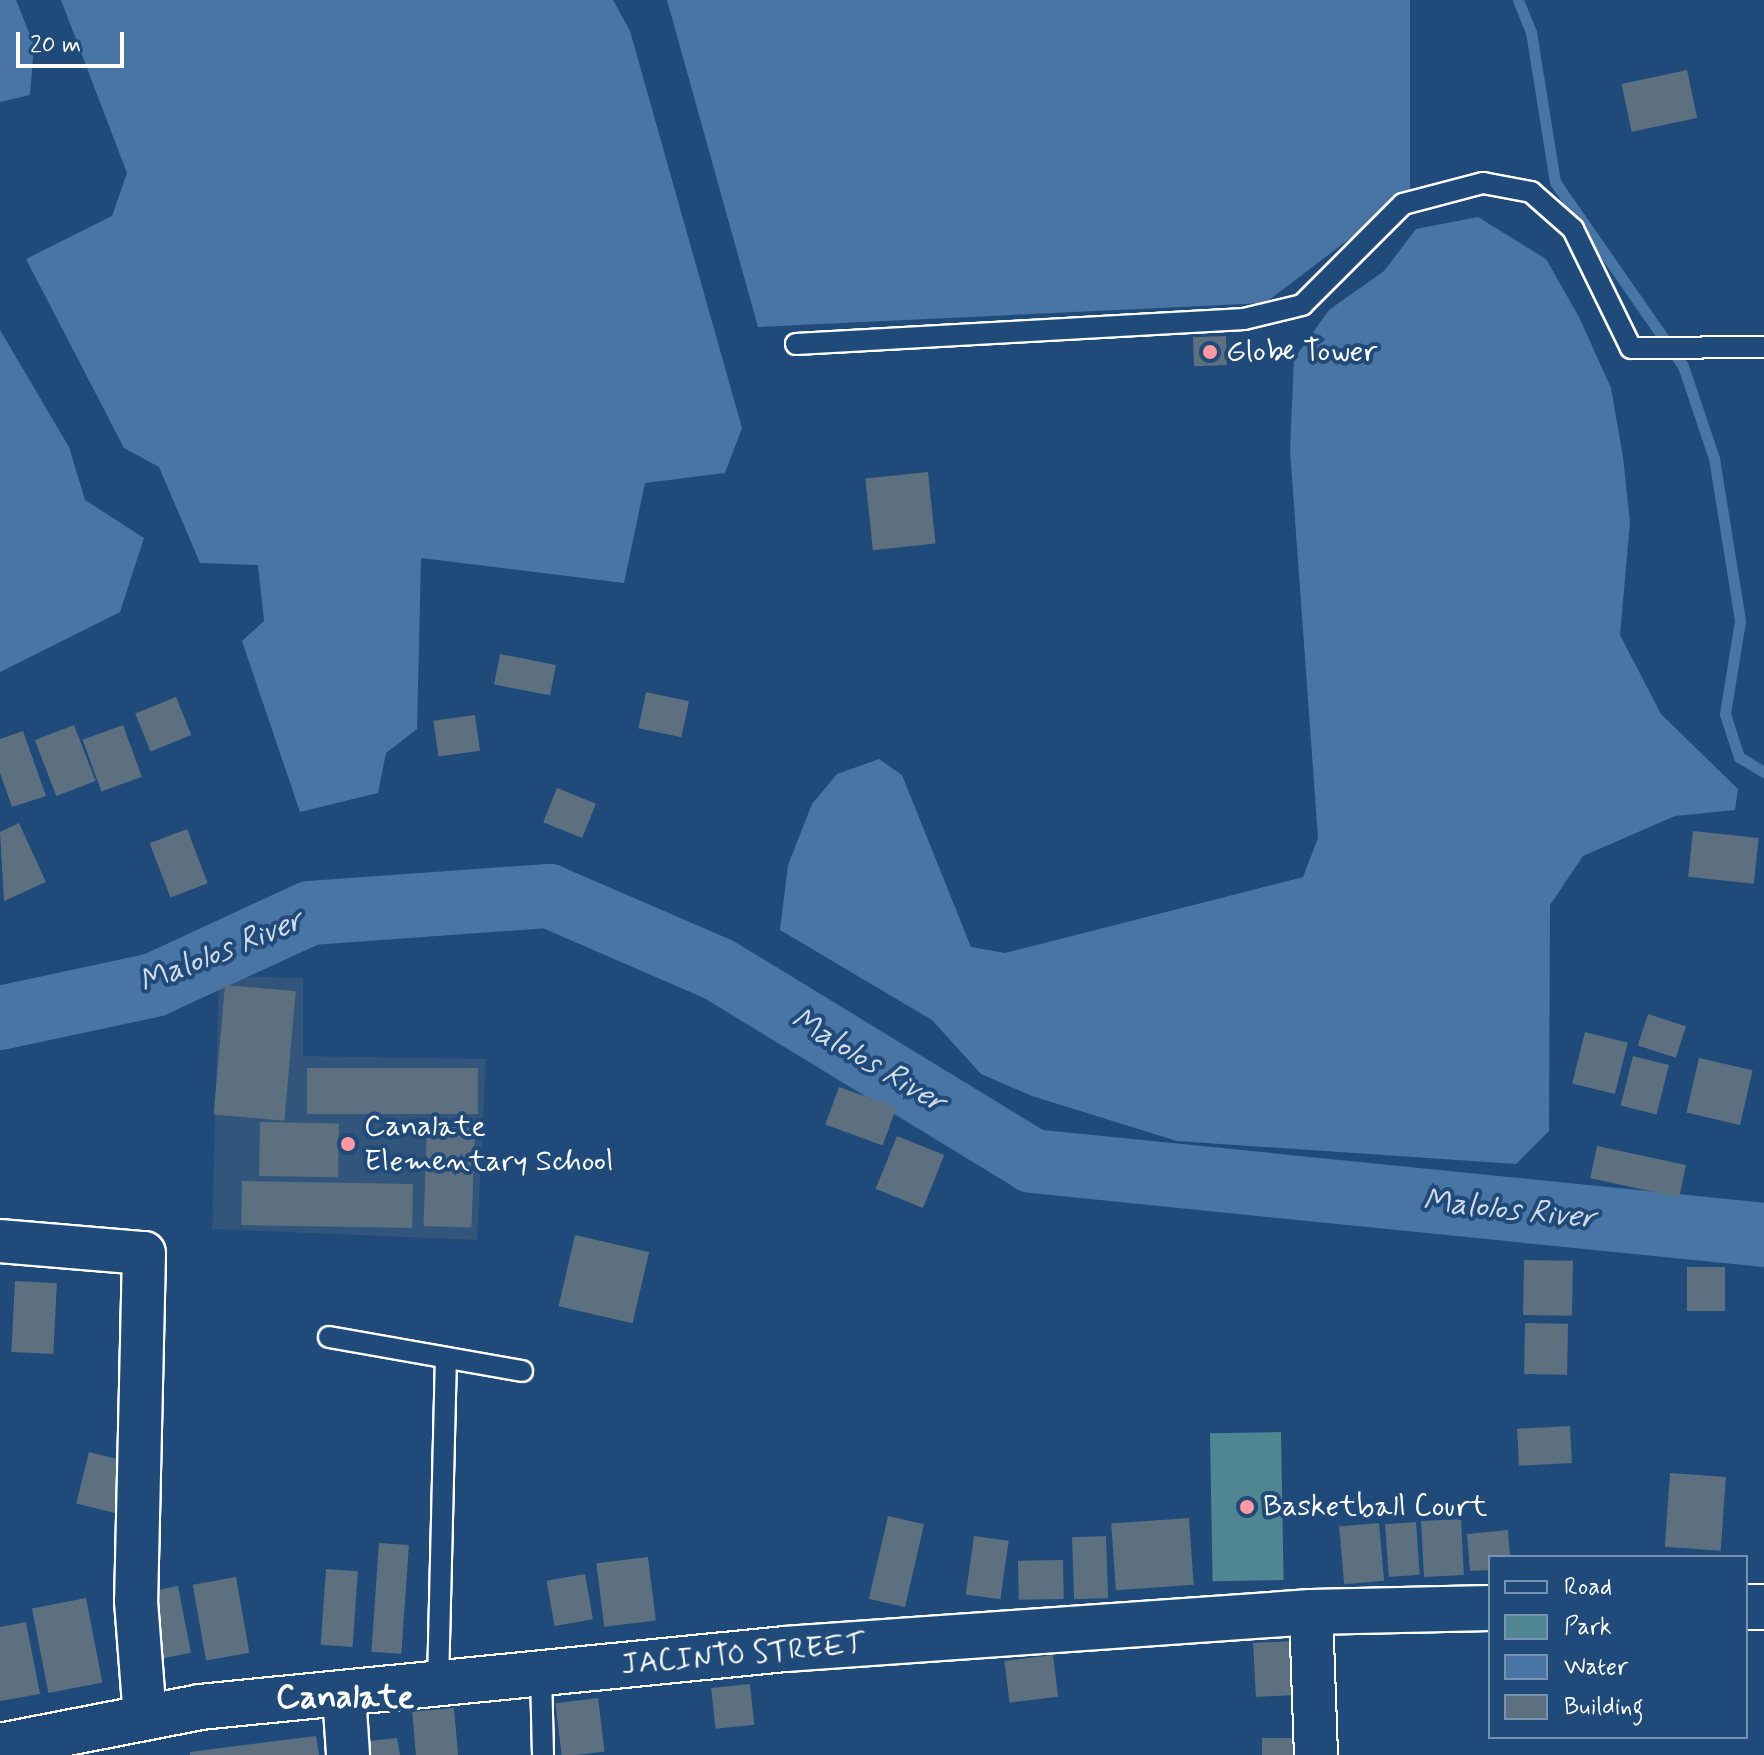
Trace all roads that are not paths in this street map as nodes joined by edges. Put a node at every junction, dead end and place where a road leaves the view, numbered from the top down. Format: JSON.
{"nodes":[{"id":1,"x":796,"y":344,"type":"dead end"},
{"id":2,"x":1764,"y":347,"type":"edge"},
{"id":3,"x":0,"y":1241,"type":"edge"},
{"id":4,"x":329,"y":1337,"type":"dead end"},
{"id":5,"x":446,"y":1358,"type":"junction"},
{"id":6,"x":522,"y":1371,"type":"dead end"},
{"id":7,"x":1488,"y":1608,"type":"edge"},
{"id":8,"x":1311,"y":1612,"type":"junction"},
{"id":9,"x":541,"y":1673,"type":"junction"},
{"id":10,"x":438,"y":1683,"type":"junction"},
{"id":11,"x":344,"y":1694,"type":"junction"},
{"id":12,"x":145,"y":1718,"type":"junction"},
{"id":13,"x":0,"y":1746,"type":"edge"},
{"id":14,"x":348,"y":1755,"type":"edge"},
{"id":15,"x":543,"y":1755,"type":"edge"},
{"id":16,"x":1316,"y":1755,"type":"edge"}],
"edges":[{"from":1,"to":2,"type":"lane"},
{"from":3,"to":12,"type":"street"},
{"from":4,"to":5,"type":"lane"},
{"from":5,"to":6,"type":"lane"},
{"from":5,"to":10,"type":"lane"},
{"from":7,"to":8,"type":"main road","name":"JACINTO STREET"},
{"from":8,"to":9,"type":"main road","name":"JACINTO STREET"},
{"from":8,"to":16,"type":"street"},
{"from":9,"to":10,"type":"main road","name":"JACINTO STREET"},
{"from":9,"to":15,"type":"lane"},
{"from":10,"to":11,"type":"main road","name":"JACINTO STREET"},
{"from":11,"to":12,"type":"main road","name":"JACINTO STREET"},
{"from":11,"to":14,"type":"street"},
{"from":12,"to":13,"type":"main road","name":"JACINTO STREET"}]}
